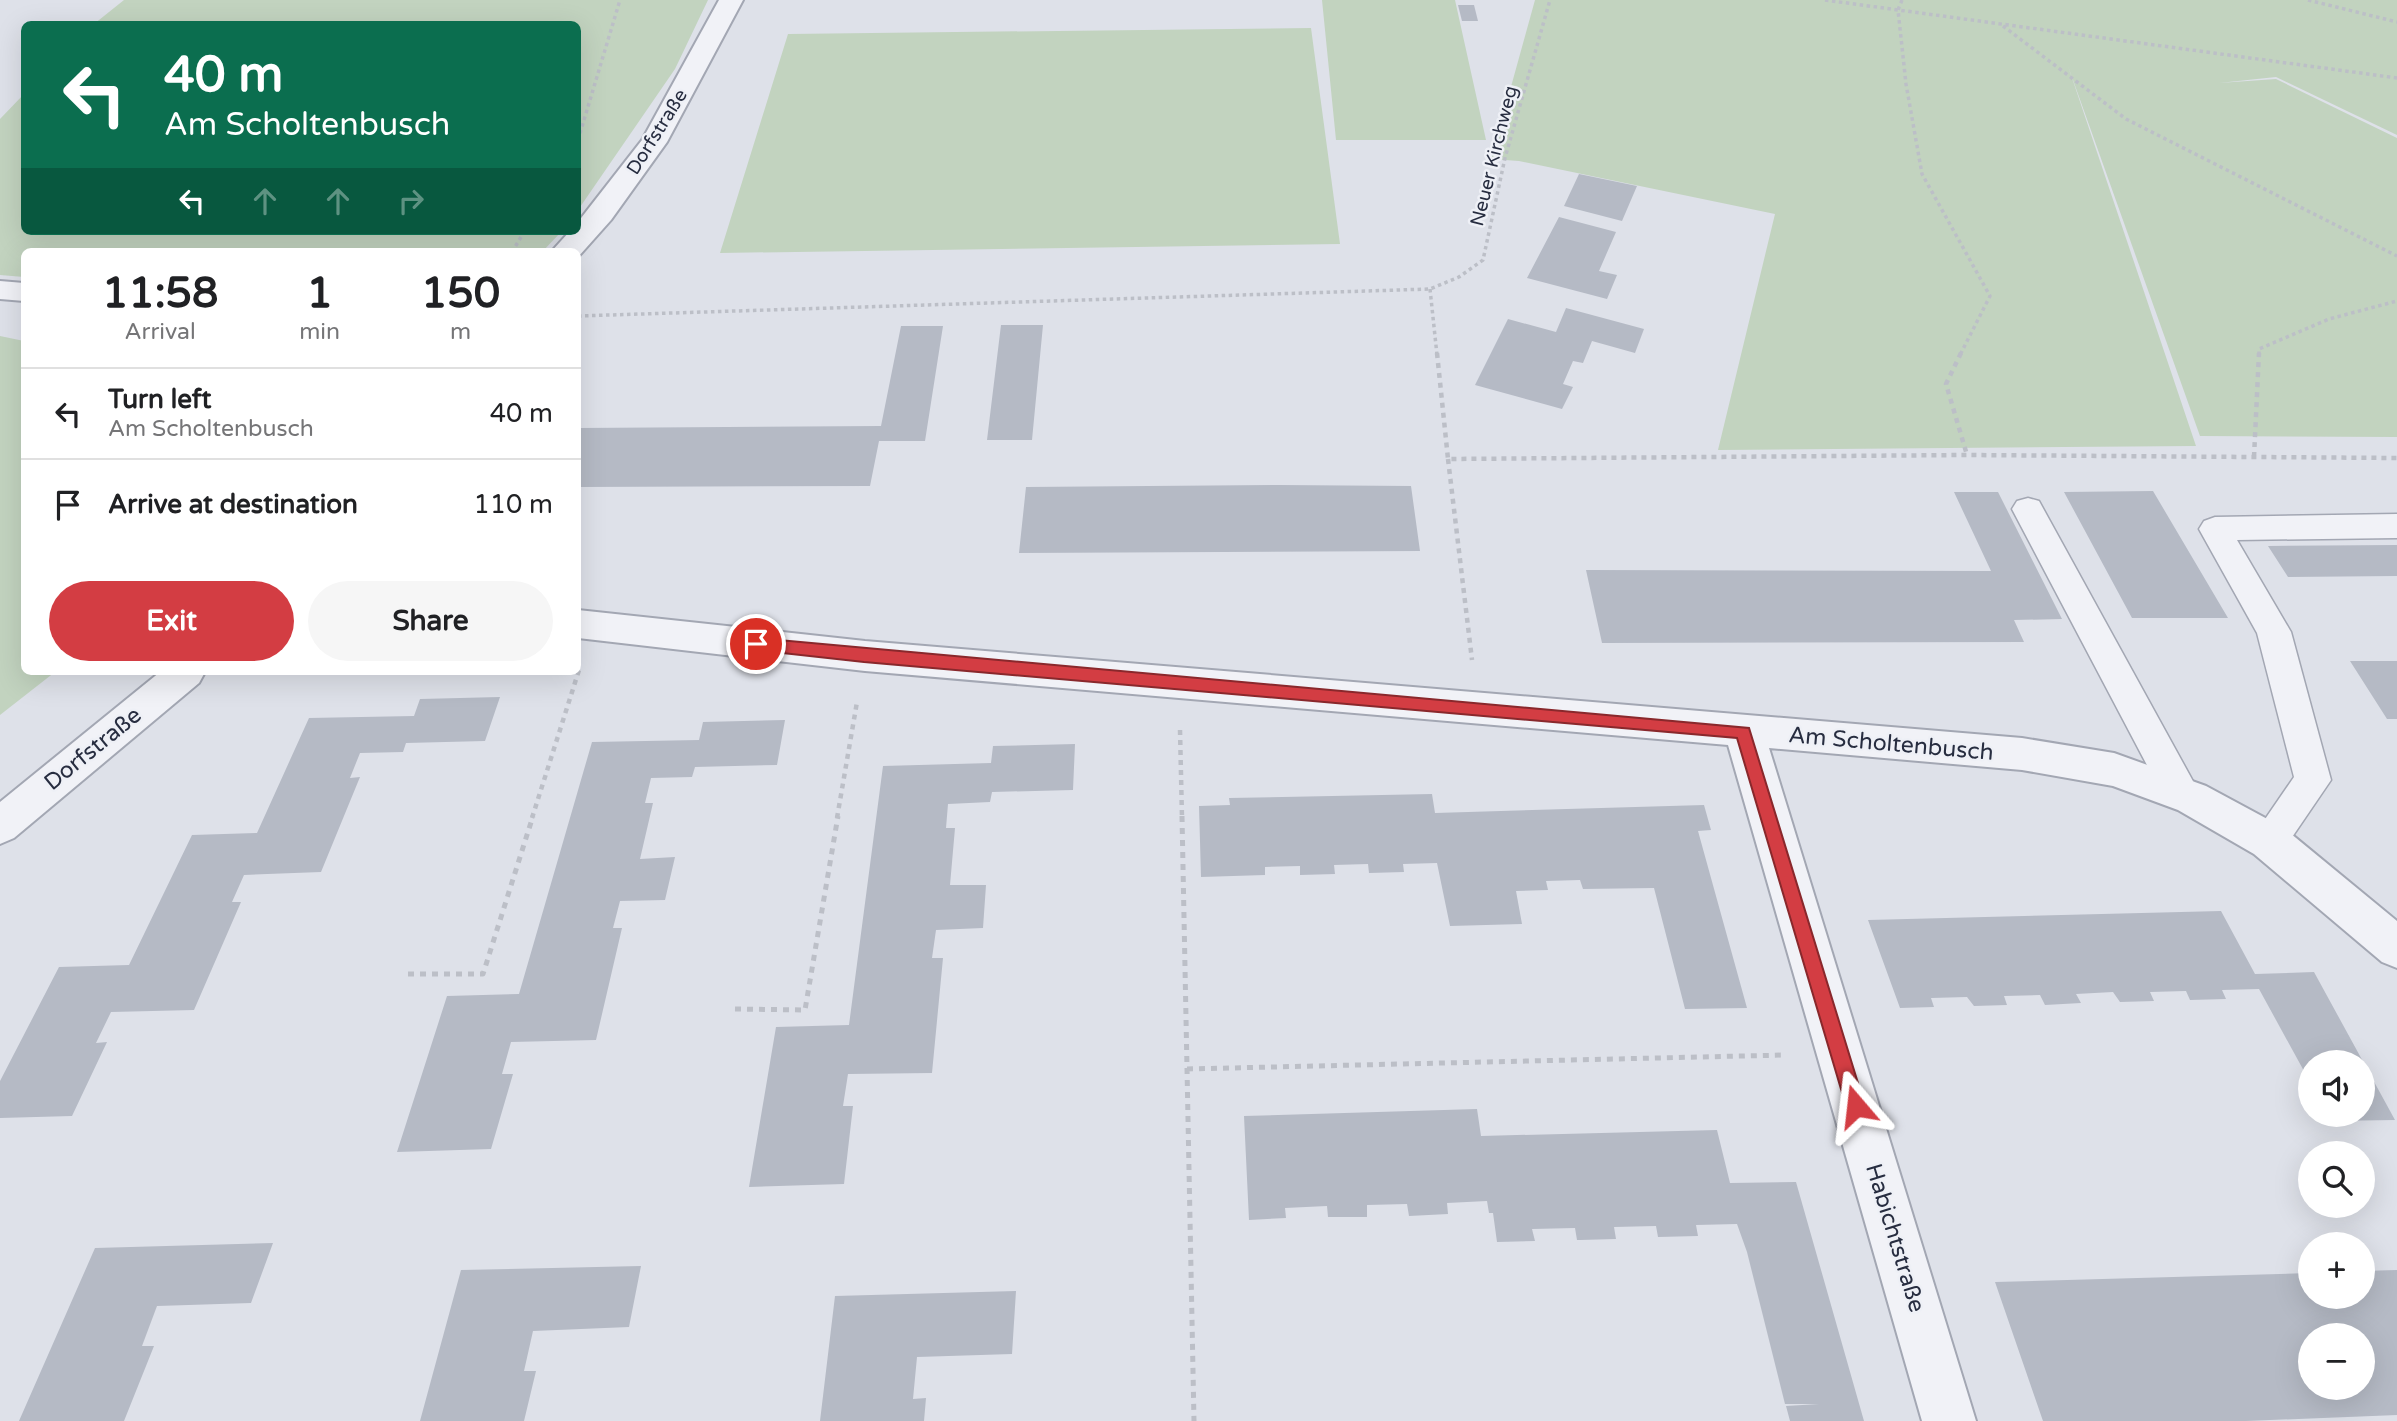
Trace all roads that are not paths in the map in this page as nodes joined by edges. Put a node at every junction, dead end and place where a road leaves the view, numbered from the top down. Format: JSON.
{"nodes":[{"id":1,"x":731,"y":0,"type":"edge"},
{"id":2,"x":570,"y":248,"type":"edge"},
{"id":3,"x":0,"y":290,"type":"edge"},
{"id":4,"x":21,"y":292,"type":"edge"},
{"id":5,"x":2028,"y":509,"type":"dead end"},
{"id":6,"x":2397,"y":526,"type":"edge"},
{"id":7,"x":585,"y":625,"type":"edge"},
{"id":8,"x":182,"y":675,"type":"edge"},
{"id":9,"x":1744,"y":732,"type":"junction"},
{"id":10,"x":2181,"y":794,"type":"junction"},
{"id":11,"x":0,"y":826,"type":"edge"},
{"id":12,"x":2269,"y":841,"type":"junction"},
{"id":13,"x":2397,"y":948,"type":"edge"},
{"id":14,"x":1949,"y":1421,"type":"edge"}],
"edges":[{"from":1,"to":2,"type":"street","name":"Dorfstraße"},
{"from":3,"to":4,"type":"street"},
{"from":5,"to":10,"type":"lane"},
{"from":6,"to":12,"type":"lane"},
{"from":7,"to":9,"type":"street","name":"Am Scholtenbusch"},
{"from":8,"to":11,"type":"street","name":"Dorfstraße"},
{"from":9,"to":10,"type":"street","name":"Am Scholtenbusch"},
{"from":9,"to":14,"type":"street","name":"Habichtstraße"},
{"from":10,"to":12,"type":"street","name":"Am Scholtenbusch"},
{"from":12,"to":13,"type":"street","name":"Am Scholtenbusch"}]}
